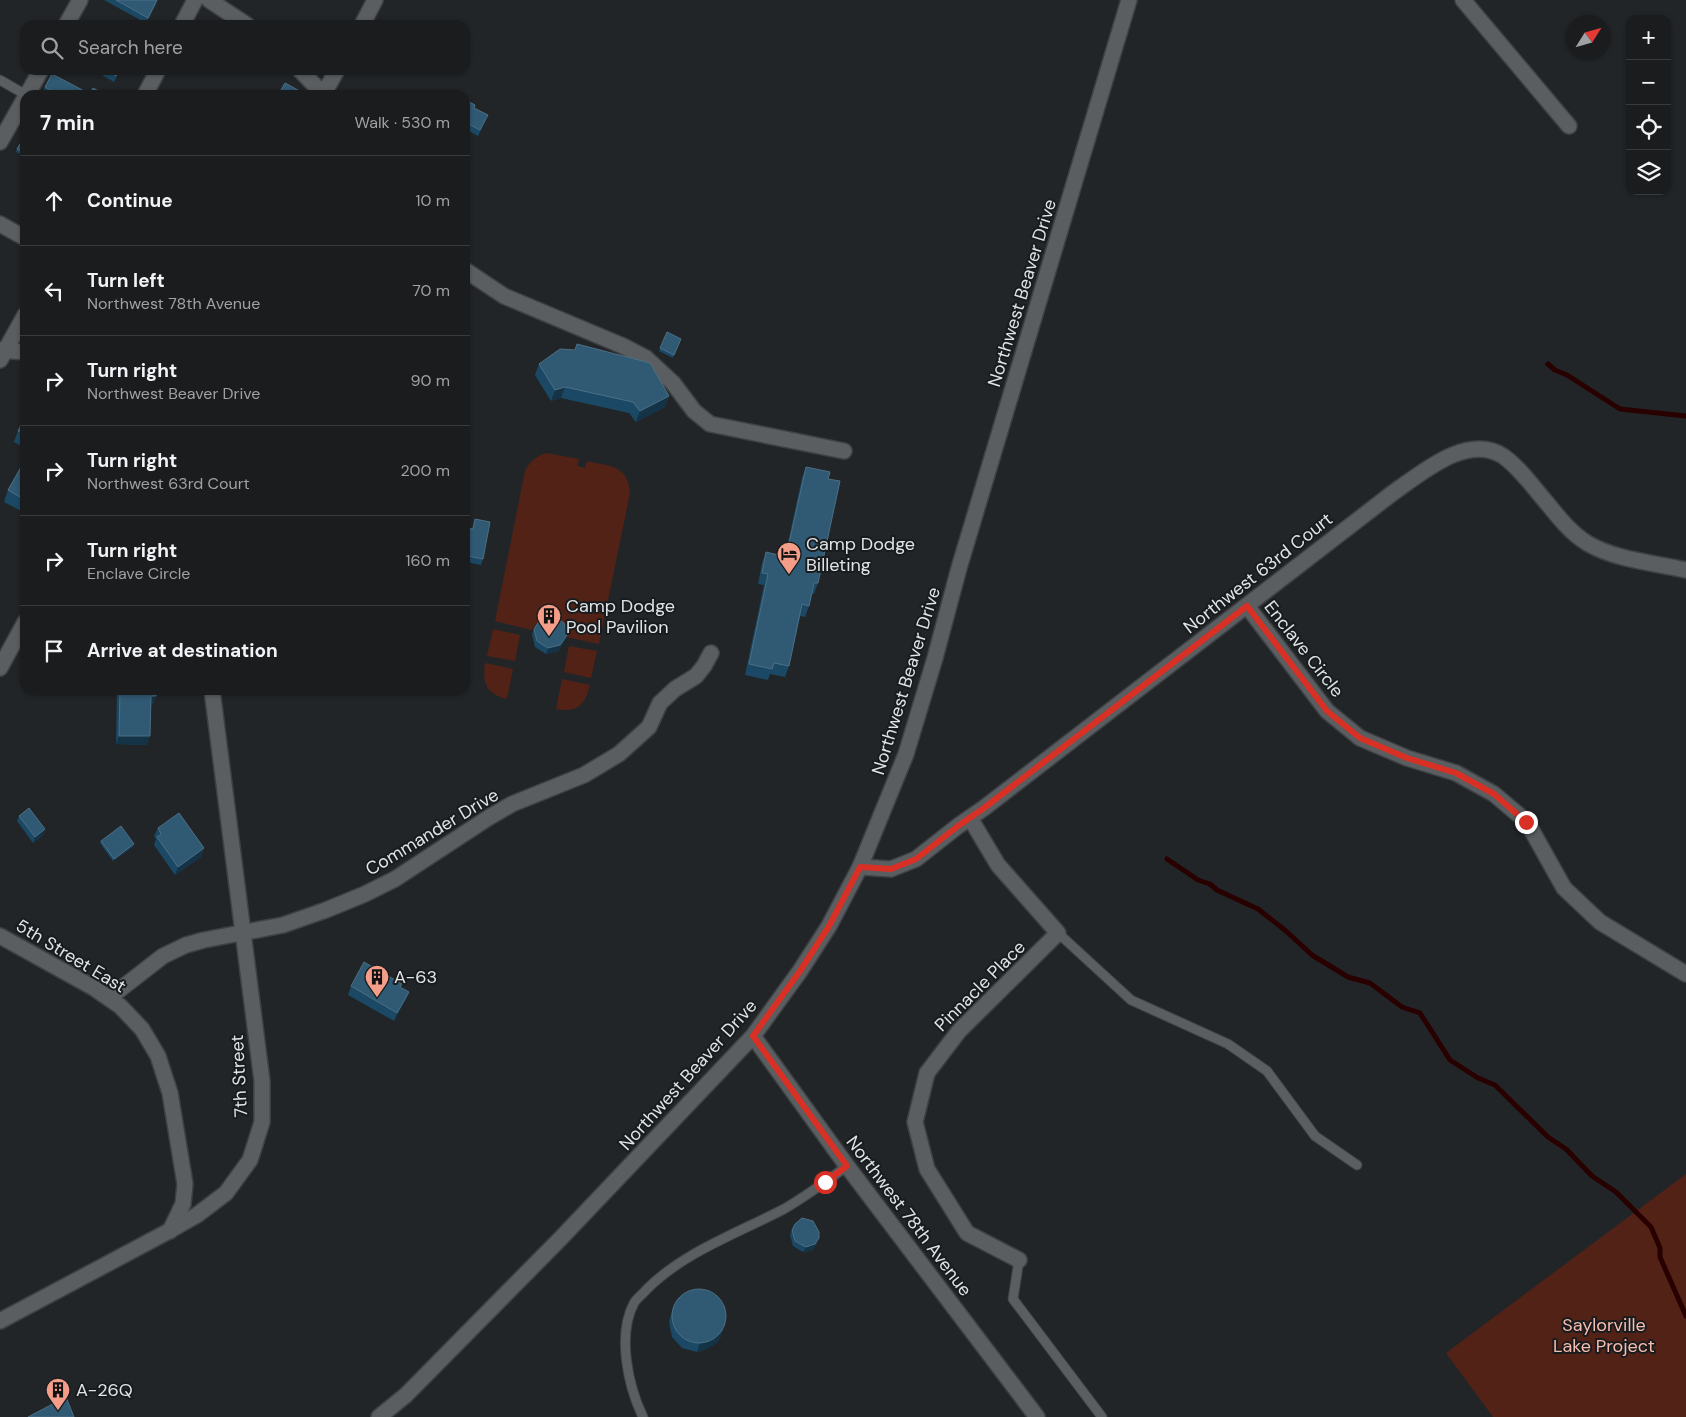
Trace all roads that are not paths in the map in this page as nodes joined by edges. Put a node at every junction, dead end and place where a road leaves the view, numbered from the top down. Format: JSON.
{"nodes":[{"id":1,"x":80,"y":0,"type":"edge"},
{"id":2,"x":195,"y":0,"type":"edge"},
{"id":3,"x":209,"y":0,"type":"edge"},
{"id":4,"x":375,"y":0,"type":"edge"},
{"id":5,"x":1129,"y":0,"type":"edge"},
{"id":6,"x":1463,"y":0,"type":"edge"},
{"id":7,"x":69,"y":20,"type":"edge"},
{"id":8,"x":185,"y":20,"type":"edge"},
{"id":9,"x":240,"y":20,"type":"edge"},
{"id":10,"x":365,"y":20,"type":"edge"},
{"id":11,"x":38,"y":75,"type":"edge"},
{"id":12,"x":155,"y":75,"type":"edge"},
{"id":13,"x":305,"y":75,"type":"edge"},
{"id":14,"x":334,"y":75,"type":"edge"},
{"id":15,"x":0,"y":80,"type":"edge"},
{"id":16,"x":29,"y":90,"type":"edge"},
{"id":17,"x":148,"y":90,"type":"edge"},
{"id":18,"x":319,"y":90,"type":"edge"},
{"id":19,"x":327,"y":90,"type":"edge"},
{"id":20,"x":20,"y":92,"type":"edge"},
{"id":21,"x":20,"y":107,"type":"edge"},
{"id":22,"x":1569,"y":126,"type":"dead end"},
{"id":23,"x":0,"y":142,"type":"edge"},
{"id":24,"x":0,"y":224,"type":"edge"},
{"id":25,"x":20,"y":235,"type":"edge"},
{"id":26,"x":470,"y":273,"type":"edge"},
{"id":27,"x":20,"y":322,"type":"edge"},
{"id":28,"x":20,"y":352,"type":"edge"},
{"id":29,"x":2,"y":353,"type":"edge"},
{"id":30,"x":844,"y":451,"type":"dead end"},
{"id":31,"x":1686,"y":570,"type":"edge"},
{"id":32,"x":1247,"y":606,"type":"junction"},
{"id":33,"x":20,"y":631,"type":"edge"},
{"id":34,"x":711,"y":653,"type":"dead end"},
{"id":35,"x":0,"y":668,"type":"edge"},
{"id":36,"x":213,"y":695,"type":"edge"},
{"id":37,"x":970,"y":818,"type":"junction"},
{"id":38,"x":860,"y":867,"type":"junction"},
{"id":39,"x":243,"y":932,"type":"junction"},
{"id":40,"x":1058,"y":933,"type":"junction"},
{"id":41,"x":0,"y":936,"type":"edge"},
{"id":42,"x":1686,"y":974,"type":"edge"},
{"id":43,"x":109,"y":998,"type":"junction"},
{"id":44,"x":753,"y":1036,"type":"junction"},
{"id":45,"x":1357,"y":1165,"type":"dead end"},
{"id":46,"x":847,"y":1166,"type":"junction"},
{"id":47,"x":170,"y":1231,"type":"junction"},
{"id":48,"x":1018,"y":1260,"type":"joint"},
{"id":49,"x":0,"y":1321,"type":"edge"},
{"id":50,"x":379,"y":1417,"type":"edge"},
{"id":51,"x":642,"y":1417,"type":"edge"},
{"id":52,"x":1037,"y":1417,"type":"edge"},
{"id":53,"x":1102,"y":1417,"type":"edge"}],
"edges":[{"from":1,"to":7,"type":"street"},
{"from":2,"to":8,"type":"street"},
{"from":3,"to":9,"type":"street"},
{"from":4,"to":10,"type":"street"},
{"from":5,"to":38,"type":"street","name":"Northwest Beaver Drive"},
{"from":6,"to":22,"type":"street"},
{"from":11,"to":16,"type":"street"},
{"from":12,"to":17,"type":"street"},
{"from":13,"to":18,"type":"street"},
{"from":14,"to":19,"type":"street"},
{"from":15,"to":20,"type":"lane"},
{"from":21,"to":23,"type":"street"},
{"from":24,"to":25,"type":"street"},
{"from":26,"to":30,"type":"street"},
{"from":27,"to":29,"type":"street"},
{"from":28,"to":29,"type":"street"},
{"from":31,"to":32,"type":"street","name":"Northwest 63rd Court"},
{"from":32,"to":37,"type":"street","name":"Northwest 63rd Court"},
{"from":32,"to":42,"type":"street","name":"Enclave Circle"},
{"from":33,"to":35,"type":"street"},
{"from":34,"to":39,"type":"street","name":"Commander Drive"},
{"from":36,"to":39,"type":"street","name":"7th Street"},
{"from":37,"to":38,"type":"street","name":"Northwest 63rd Court"},
{"from":37,"to":40,"type":"street"},
{"from":38,"to":44,"type":"street","name":"Northwest Beaver Drive"},
{"from":39,"to":43,"type":"street","name":"Commander Drive"},
{"from":39,"to":47,"type":"street","name":"7th Street"},
{"from":40,"to":45,"type":"lane"},
{"from":40,"to":48,"type":"street","name":"Pinnacle Place"},
{"from":41,"to":43,"type":"street","name":"5th Street East"},
{"from":43,"to":47,"type":"street","name":"5th Street East"},
{"from":44,"to":46,"type":"street","name":"Northwest 78th Avenue"},
{"from":44,"to":50,"type":"street","name":"Northwest Beaver Drive"},
{"from":46,"to":51,"type":"lane"},
{"from":46,"to":52,"type":"street","name":"Northwest 78th Avenue"},
{"from":47,"to":49,"type":"street","name":"7th Street"},
{"from":48,"to":53,"type":"lane"}]}
